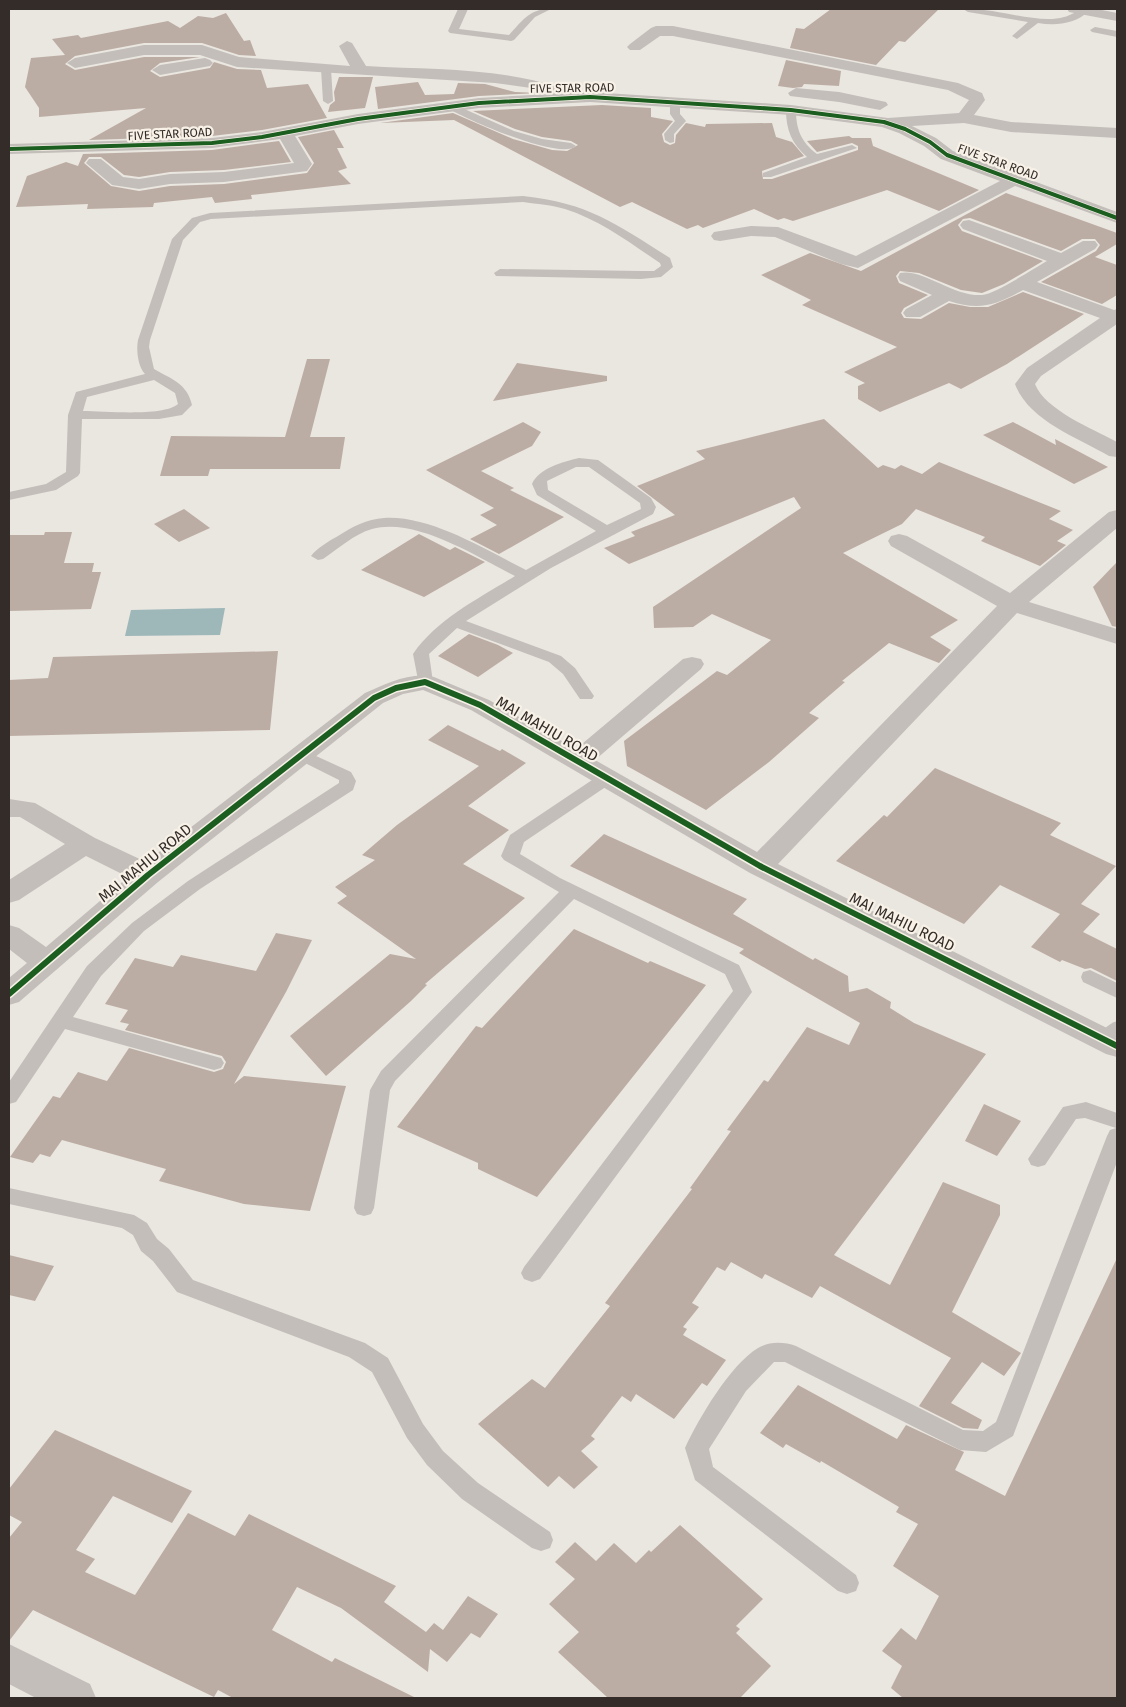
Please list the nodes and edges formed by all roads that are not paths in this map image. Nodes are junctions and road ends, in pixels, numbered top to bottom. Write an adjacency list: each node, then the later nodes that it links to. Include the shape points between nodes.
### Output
1 (464, 9): 2 (lane, via 453,31 511,38 532,15)
2 (546, 9)
3 (968, 9): 6 (lane)
4 (1079, 10): 5 (street); 6 (lane, via 1067,20)
5 (1117, 17)
6 (1036, 20): 9 (lane)
7 (1095, 30): 8 (lane)
8 (1117, 34)
9 (1018, 36)
10 (347, 46): 16 (street)
11 (636, 47): 25 (street, via 656,31 673,31 952,86 976,96 977,100)
12 (229, 60): 13 (street, via 208,51 155,49); 14 (street); 15 (street)
13 (75, 63)
14 (160, 70)
15 (326, 70): 16 (street); 21 (lane)
16 (361, 71): 18 (street, via 495,78)
17 (603, 82): 18 (street)
18 (532, 84): 20 (street)
19 (782, 92): 27 (street, via 882,105)
20 (564, 97): 22 (street, FIVE STAR ROAD); 23 (street, FIVE STAR ROAD)
21 (328, 101)
22 (674, 102): 24 (street, FIVE STAR ROAD); 30 (lane, via 681,122 669,134)
23 (453, 107): 29 (street, FIVE STAR ROAD, via 358,119); 31 (lane, via 523,137)
24 (791, 110): 26 (street, FIVE STAR ROAD); 34 (lane, via 790,128 794,137)
25 (964, 118): 27 (street); 28 (street, via 1011,127)
26 (884, 122): 27 (street); 37 (street, FIVE STAR ROAD, via 930,142 947,155)
27 (906, 122)
28 (1117, 132)
29 (285, 133): 33 (street, FIVE STAR ROAD, via 212,143); 35 (street, via 303,164 301,167 224,177 170,178 139,184 118,182)
30 (670, 140)
31 (571, 146)
32 (852, 148): 34 (lane)
33 (9, 149)
34 (815, 158): 36 (lane)
35 (95, 163)
36 (767, 175)
37 (1014, 180): 38 (street, FIVE STAR ROAD); 40 (street, via 858,262 778,232 751,231)
38 (1117, 218)
39 (969, 225): 42 (street)
40 (720, 236)
41 (1089, 245): 42 (street)
42 (1062, 260): 45 (street)
43 (500, 273): 49 (lane, via 641,275 657,274 667,268 666,261 605,223 575,208 548,202 523,200 210,216 196,220 178,239 144,340 146,367)
44 (908, 277): 46 (street)
45 (1022, 282): 46 (street, via 984,302); 48 (street)
46 (948, 294): 47 (street)
47 (913, 313)
48 (1116, 316): 53 (street, via 1034,372 1025,384 1030,397 1051,414)
49 (154, 376): 50 (lane); 51 (lane, via 178,386 184,395 185,405 177,412)
50 (135, 383): 51 (lane); 52 (lane, via 81,395)
51 (127, 414): 52 (lane)
52 (75, 415): 54 (lane, via 73,473 53,486)
53 (1117, 451)
54 (9, 496)
55 (1117, 517): 60 (street)
56 (605, 530): 56 (lane, via 542,492 541,479 584,461 600,467 648,503 648,511); 59 (lane)
57 (900, 541): 60 (street)
58 (318, 556): 59 (lane, via 365,526 394,520 429,529)
59 (526, 576): 61 (lane)
60 (1012, 604): 62 (street); 71 (street)
61 (454, 622): 64 (lane, via 421,654); 65 (lane, via 555,659 569,671)
62 (1117, 637)
63 (692, 664): 67 (street)
64 (425, 682): 66 (street, MAI MAHIU ROAD, via 396,688 374,698); 67 (street, MAI MAHIU ROAD, via 480,705)
65 (586, 696)
66 (303, 755): 72 (street, MAI MAHIU ROAD); 80 (lane, via 345,776 347,786 194,884 138,927 94,971)
67 (578, 761): 68 (street, MAI MAHIU ROAD)
68 (607, 778): 71 (street, MAI MAHIU ROAD); 73 (lane, via 516,839 511,848 510,856)
69 (9, 808): 70 (street, via 26,809)
70 (85, 844): 72 (street); 74 (street)
71 (760, 866): 81 (street, MAI MAHIU ROAD)
72 (148, 875): 76 (street, MAI MAHIU ROAD)
73 (571, 890): 88 (lane, via 388,1076 380,1090); 89 (lane, via 732,970 744,992)
74 (9, 893)
75 (9, 935): 76 (street)
76 (45, 960): 79 (street, MAI MAHIU ROAD)
77 (1090, 977): 78 (lane)
78 (1117, 992)
79 (9, 994)
80 (60, 1021): 82 (lane); 83 (lane)
81 (1114, 1038)
82 (214, 1063)
83 (9, 1097)
84 (1117, 1121): 86 (lane, via 1086,1110 1070,1112)
85 (1117, 1136): 91 (lane, via 1005,1429 986,1442 960,1440 788,1353 768,1353 755,1363 710,1424 697,1448 703,1473)
86 (1038, 1159)
87 (9, 1196): 90 (lane, via 127,1221 140,1228 149,1246 161,1254 185,1286 357,1350 380,1365 414,1432 435,1458 470,1492)
88 (364, 1208)
89 (532, 1273)
90 (541, 1540)
91 (847, 1583)
92 (9, 1663): 93 (street)
93 (70, 1697)

